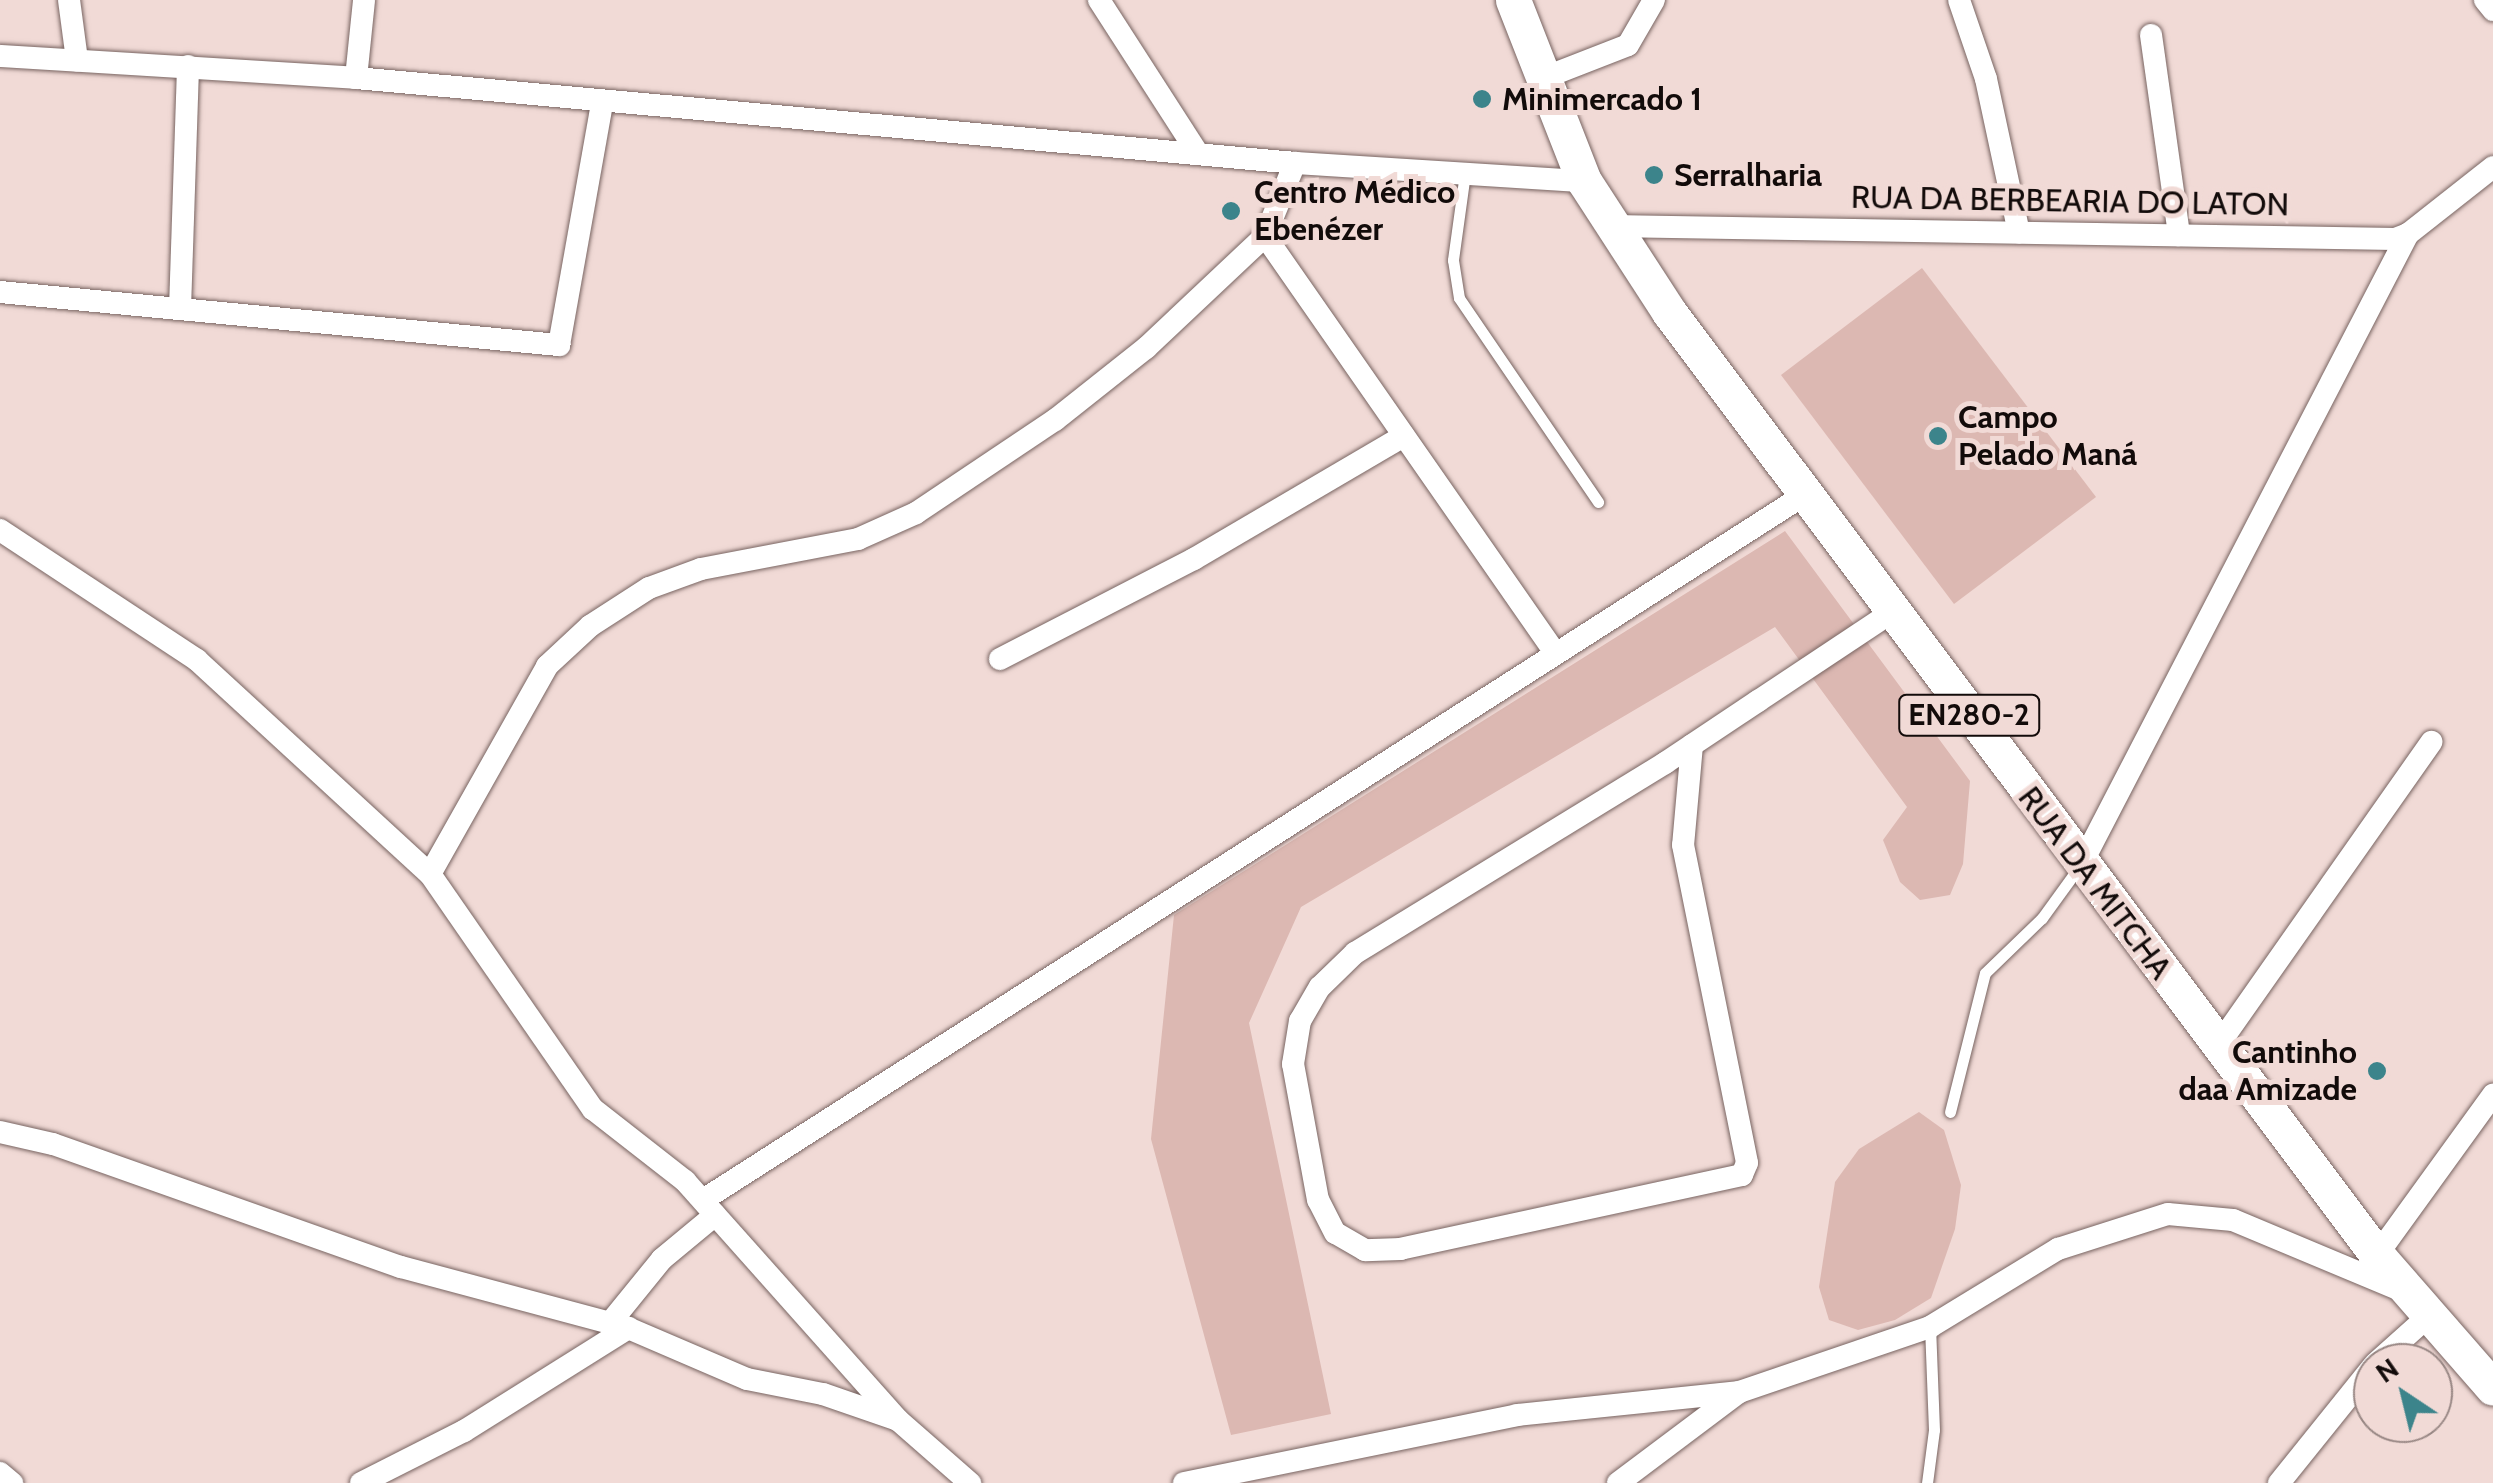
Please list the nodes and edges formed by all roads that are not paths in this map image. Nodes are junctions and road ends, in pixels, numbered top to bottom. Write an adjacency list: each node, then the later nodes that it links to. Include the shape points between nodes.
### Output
1 (69, 0): 11 (street)
2 (364, 0): 13 (street)
3 (1098, 0): 16 (street)
4 (1512, 0): 14 (main road, RUA DA MITCHA / EN280-2)
5 (1654, 0): 14 (street, via 1628,45)
6 (1959, 0): 22 (street, via 1986,80)
7 (2485, 0): 8 (street)
8 (2493, 10)
9 (2151, 35): 24 (street)
10 (0, 56): 11 (street)
11 (77, 60): 12 (street)
12 (188, 66): 13 (street); 27 (street)
13 (356, 78): 15 (street)
14 (1541, 79): 20 (main road, RUA DA MITCHA / EN280-2)
15 (602, 103): 16 (street); 27 (street, via 559,345)
16 (1197, 152): 17 (street)
17 (1294, 163): 19 (street); 25 (street)
18 (2493, 167): 23 (street)
19 (1464, 173): 20 (street); 30 (lane, via 1453,260 1459,298)
20 (1584, 181): 21 (main road, RUA DA MITCHA / EN280-2)
21 (1611, 226): 22 (street, RUA DA BERBEARIA DO LATON); 29 (main road, RUA DA MITCHA / EN280-2)
22 (2019, 233): 24 (street, RUA DA BERBEARIA DO LATON)
23 (2408, 234): 24 (street, RUA DA BERBEARIA DO LATON, via 2395,240); 37 (street)
24 (2179, 235)
25 (1265, 236): 28 (street); 38 (street, via 1100,384 916,513 858,539 649,588 590,626 547,666)
26 (0, 292): 27 (street)
27 (180, 309)
28 (1404, 436): 33 (street); 34 (street, via 1194,560)
29 (1804, 494): 32 (main road, RUA DA MITCHA / EN280-2); 33 (street)
30 (1598, 502)
31 (0, 530): 38 (street, via 197,660)
32 (1892, 612): 36 (street); 37 (main road, RUA DA MITCHA / EN280-2)
33 (1556, 654): 43 (street)
34 (1000, 659)
35 (2430, 742): 39 (street)
36 (1692, 745): 36 (street, via 1683,845 1747,1162 1742,1175 1401,1249 1365,1250 1335,1233 1318,1200 1293,1064 1300,1021 1320,987 1356,953)
37 (2081, 864): 39 (main road, RUA DA MITCHA / EN280-2); 41 (lane, via 2042,918 1985,973)
38 (430, 874): 43 (street, via 593,1109)
39 (2217, 1047): 44 (main road, RUA DA MITCHA / EN280-2)
40 (2493, 1094): 44 (street)
41 (1950, 1112)
42 (0, 1132): 46 (street, via 53,1144 402,1267)
43 (709, 1207): 46 (street, via 662,1260); 52 (street)
44 (2376, 1255): 45 (main road, RUA DA MITCHA / EN280-2)
45 (2424, 1304): 47 (street, via 2233,1220 2168,1214 2058,1249); 48 (street); 49 (main road, RUA DA MITCHA / EN280-2)
46 (619, 1326): 52 (street, via 693,1362); 55 (street, via 464,1431)
47 (1930, 1327): 51 (street); 59 (lane, via 1934,1430)
48 (2392, 1343)
49 (2493, 1388)
50 (2353, 1391): 60 (street)
51 (1738, 1392): 57 (street, via 1517,1415); 58 (street)
52 (898, 1420): 56 (street)
53 (0, 1473): 54 (street)
54 (12, 1483)
55 (361, 1483)
56 (970, 1483)
57 (1184, 1483)
58 (1618, 1483)
59 (1927, 1483)
60 (2279, 1483)

